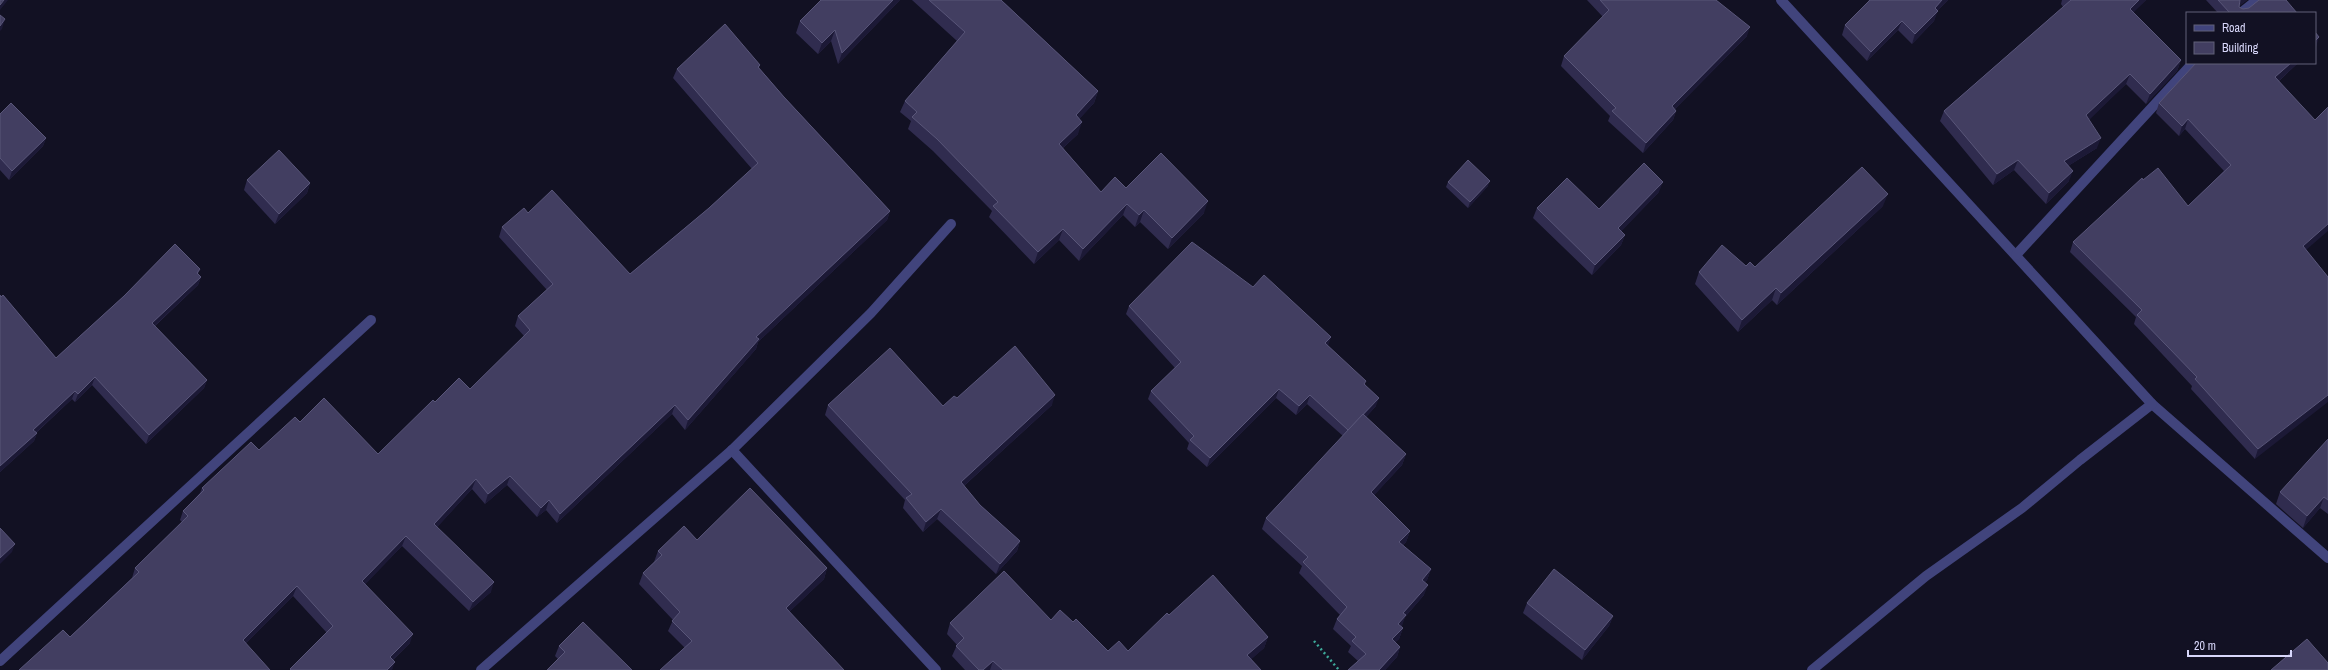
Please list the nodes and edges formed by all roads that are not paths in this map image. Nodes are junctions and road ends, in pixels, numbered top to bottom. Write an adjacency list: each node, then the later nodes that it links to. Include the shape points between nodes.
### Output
1 (1781, 0): 6 (street)
2 (2258, 0): 3 (street)
3 (2242, 12)
4 (2192, 64): 6 (street)
5 (952, 224): 9 (street, via 871,313)
6 (2016, 255): 8 (street)
7 (371, 320): 11 (street)
8 (2152, 404): 10 (street); 14 (street, via 2022,508 1926,576)
9 (732, 450): 12 (street); 13 (street)
10 (2325, 555)
11 (0, 660)
12 (481, 670)
13 (936, 670)
14 (1812, 670)

